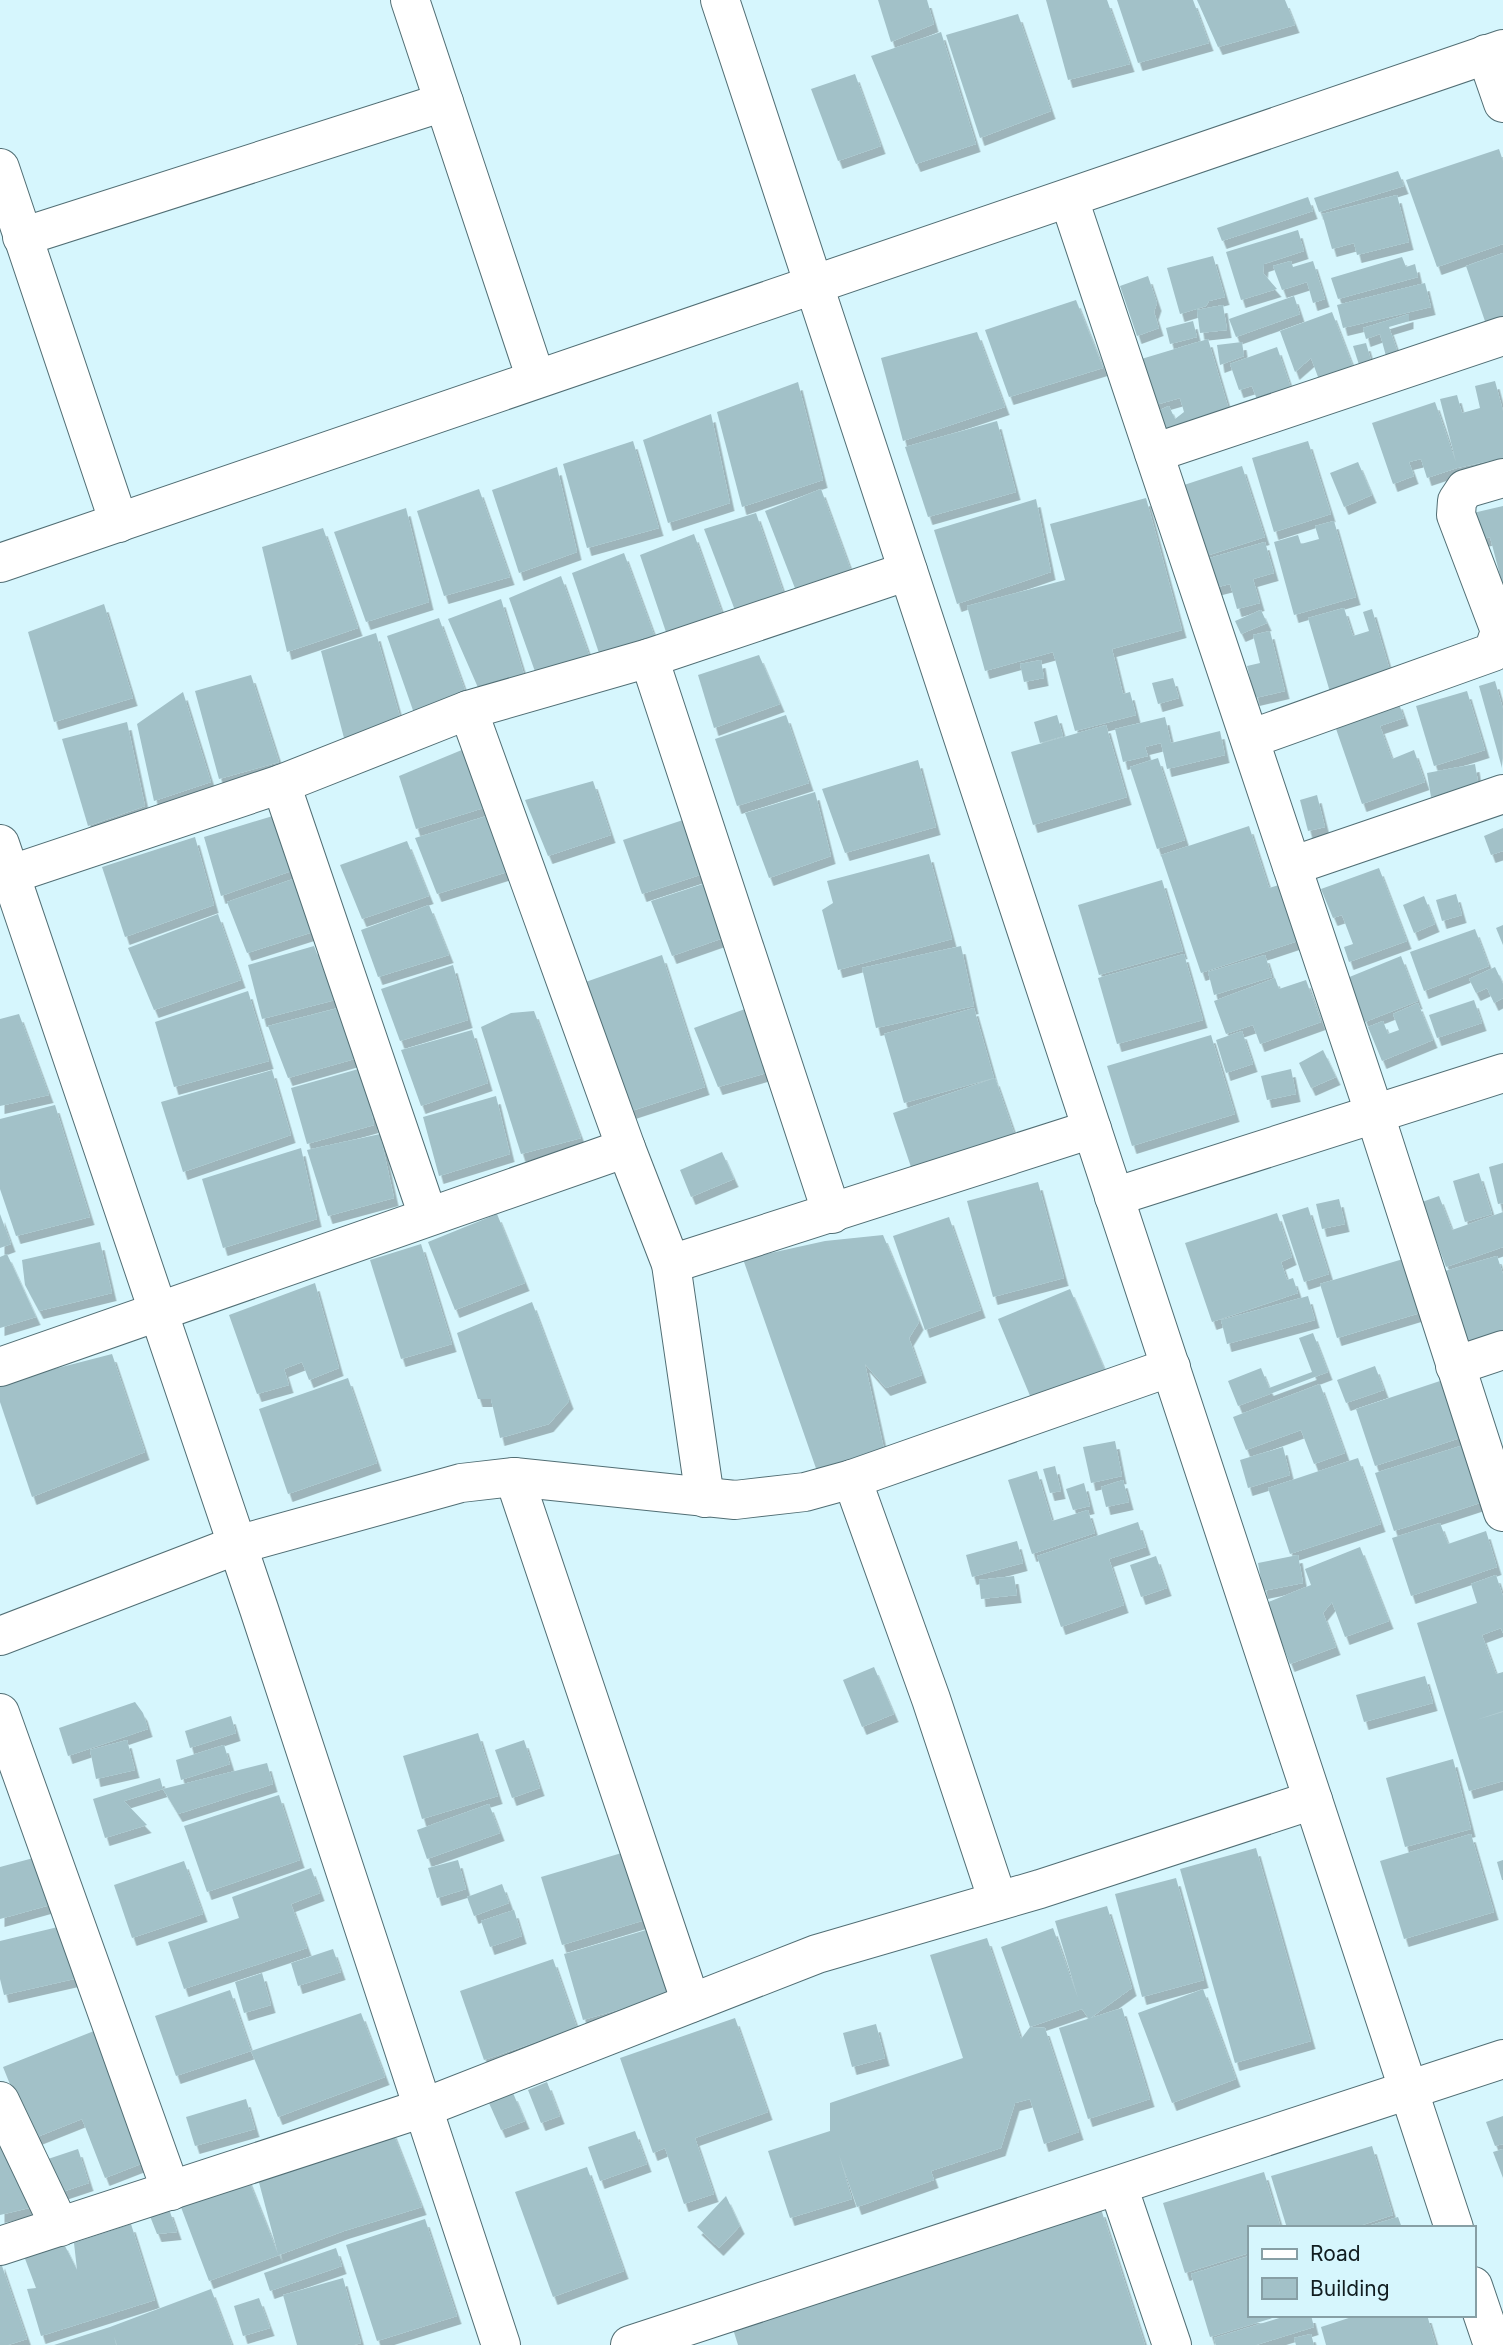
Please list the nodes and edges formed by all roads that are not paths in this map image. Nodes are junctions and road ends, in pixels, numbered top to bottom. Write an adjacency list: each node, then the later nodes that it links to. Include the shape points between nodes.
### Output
1 (410, 0): 4 (street)
2 (720, 0): 9 (street)
3 (1495, 52): 5 (street); 7 (street)
4 (444, 102): 8 (street); 11 (street)
5 (1503, 103)
6 (0, 168): 8 (street)
7 (1069, 199): 9 (street); 12 (street)
8 (22, 237): 14 (street)
9 (814, 285): 11 (street); 16 (street)
10 (1503, 336): 12 (street)
11 (536, 379): 14 (street)
12 (1154, 453): 19 (street)
13 (1503, 478): 19 (street, via 1465,489 1457,501 1456,515 1500,631 1493,652)
14 (119, 523): 15 (street)
15 (0, 563)
16 (908, 571): 17 (street); 26 (street)
17 (649, 658): 18 (street); 29 (street)
18 (468, 710): 20 (street); 27 (street)
19 (1250, 738): 23 (street)
20 (281, 784): 22 (street); 30 (street)
21 (1503, 794): 23 (street)
22 (4, 865): 32 (street)
23 (1292, 866): 25 (street)
24 (1503, 1073): 25 (street)
25 (1375, 1115): 28 (street); 34 (street)
26 (1092, 1129): 28 (street); 29 (street)
27 (626, 1148): 30 (street); 31 (street)
28 (1114, 1197): 36 (street)
29 (832, 1214): 31 (street)
30 (428, 1216): 32 (street)
31 (671, 1264): 39 (street)
32 (158, 1310): 35 (street); 41 (street)
33 (1503, 1350): 34 (street)
34 (1455, 1366): 40 (street)
35 (0, 1367)
36 (1171, 1367): 38 (street); 44 (street)
37 (514, 1477): 39 (street); 41 (street, via 461,1483); 46 (street)
38 (852, 1479): 39 (street, via 805,1492 735,1500); 45 (street)
39 (705, 1498)
40 (1503, 1512)
41 (237, 1545): 42 (street); 50 (street)
42 (0, 1636)
43 (0, 1713): 52 (street)
44 (1313, 1800): 45 (street); 48 (street)
45 (998, 1900): 46 (street, via 817,1954)
46 (691, 2003): 50 (street)
47 (1503, 2059): 48 (street)
48 (1409, 2090): 51 (street); 53 (street)
49 (0, 2101): 54 (street)
50 (423, 2108): 52 (street); 58 (street)
51 (1118, 2186): 57 (street); 60 (street)
52 (171, 2191): 54 (street)
53 (1453, 2226)
54 (61, 2227): 55 (street)
55 (0, 2246)
56 (1475, 2292): 61 (street)
57 (706, 2333): 59 (street)
58 (501, 2345)
59 (630, 2345)
60 (1172, 2345)
61 (1493, 2345)

